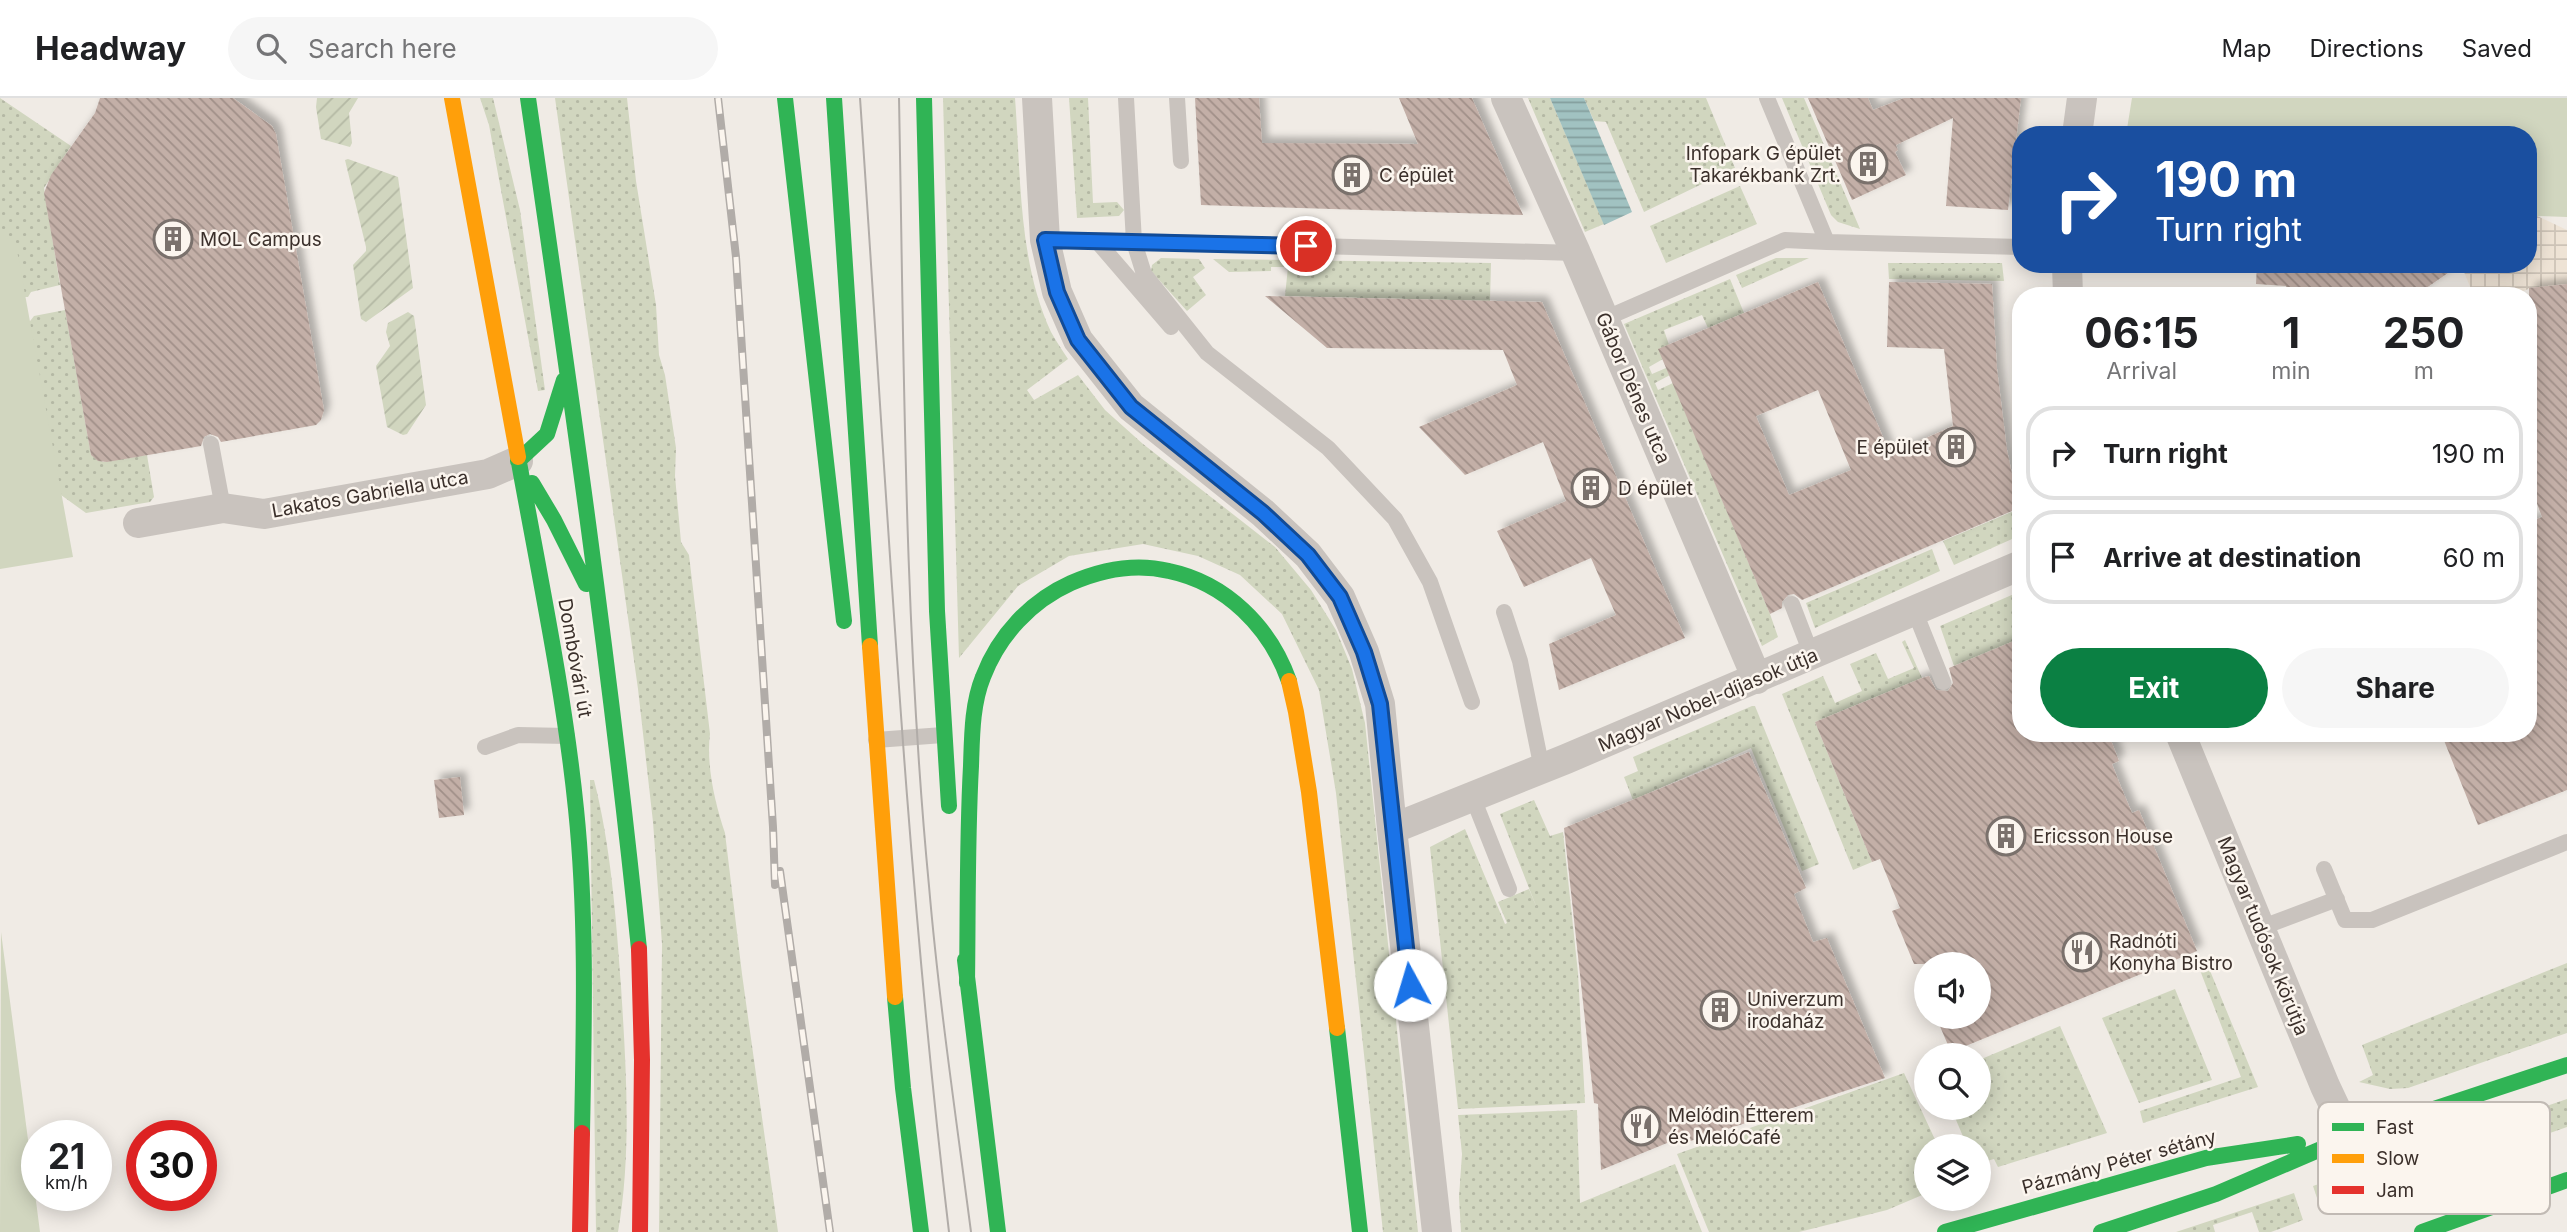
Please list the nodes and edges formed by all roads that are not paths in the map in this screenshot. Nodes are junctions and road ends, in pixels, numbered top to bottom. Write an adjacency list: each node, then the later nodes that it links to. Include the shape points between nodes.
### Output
1 (452, 98): 24 (main road, Dombóvári út)
2 (528, 98): 22 (main road, Dombóvári út)
3 (785, 98): 32 (main road)
4 (834, 98): 40 (main road)
5 (924, 98): 38 (main road)
6 (1037, 98): 14 (street)
7 (1126, 98): 16 (lane)
8 (1177, 98): 13 (lane)
9 (1506, 98): 19 (street, Gábor Dénes utca)
10 (1767, 98): 17 (lane)
11 (2082, 98): 12 (street)
12 (2078, 126)
13 (1181, 161)
14 (1045, 240): 15 (lane); 46 (street, via 1057,292 1078,340 1131,407 1263,513 1308,555 1340,597 1380,704)
15 (1096, 240): 16 (lane); 21 (lane)
16 (1134, 242): 19 (lane); 36 (lane, via 1144,274 1208,353 1328,448 1395,519 1430,582)
17 (1827, 242): 18 (lane); 20 (lane, via 1785,240)
18 (2012, 247)
19 (1576, 253): 20 (street, Gábor Dénes utca)
20 (1604, 319): 34 (street, Gábor Dénes utca)
21 (1171, 327)
22 (567, 370): 24 (main road, via 547,434); 31 (main road, Dombóvári út)
23 (211, 444): 25 (lane)
24 (518, 460): 25 (street, Lakatos Gabriella utca, via 488,474 264,514); 31 (main road); 39 (main road, Dombóvári út)
25 (223, 508): 26 (street, Lakatos Gabriella utca)
26 (138, 523)
27 (2012, 569): 30 (street, Magyar Nobel-díjasok útja)
28 (1792, 604): 33 (lane)
29 (1504, 612): 43 (lane, via 1520,661)
30 (1914, 612): 33 (street, Magyar Nobel-díjasok útja); 35 (lane)
31 (600, 613): 64 (main road, Dombóvári út, via 640,959)
32 (846, 636)
33 (1812, 656): 34 (street, Magyar Nobel-díjasok útja)
34 (1757, 679): 43 (street, Magyar Nobel-díjasok útja)
35 (1943, 682)
36 (1472, 702)
37 (859, 730): 51 (main road)
38 (943, 735): 40 (lane); 45 (main road)
39 (568, 736): 42 (lane, via 518,735); 63 (main road, Dombóvári út, via 579,840 583,967)
40 (876, 740): 51 (main road)
41 (2184, 742): 53 (street, Magyar tudósok körútja)
42 (485, 747)
43 (1542, 769): 44 (street, Magyar Nobel-díjasok útja)
44 (1473, 798): 46 (street, Magyar Nobel-díjasok útja); 50 (lane)
45 (950, 825)
46 (1392, 829): 68 (street)
47 (2567, 842): 52 (lane, via 2372,920 2345,920)
48 (953, 851): 54 (main road)
49 (2324, 869): 52 (lane)
50 (1509, 889)
51 (886, 894): 65 (main road, via 903,1088)
52 (2337, 899): 53 (lane)
53 (2259, 928): 56 (street, Magyar tudósok körútja)
54 (967, 983): 66 (main road); 67 (main road, via 973,724 981,681 994,652 1010,629 1051,592 1098,573 1148,566 1202,581 1225,595 1247,612 1281,660 1298,725 1311,802)
55 (2567, 1065): 57 (main road, Pázmány Péter sétány)
56 (2333, 1102)
57 (2454, 1102)
58 (2318, 1141): 69 (main road, Pázmány Péter sétány, via 2206,1158)
59 (2318, 1150): 70 (main road, Pázmány Péter sétány, via 2216,1194)
60 (2567, 1180): 61 (main road)
61 (2550, 1186)
62 (2472, 1214): 71 (main road)
63 (580, 1232)
64 (640, 1232)
65 (922, 1232)
66 (998, 1232)
67 (1360, 1232)
68 (1437, 1232)
69 (1945, 1232)
70 (2101, 1232)
71 (2422, 1232)

